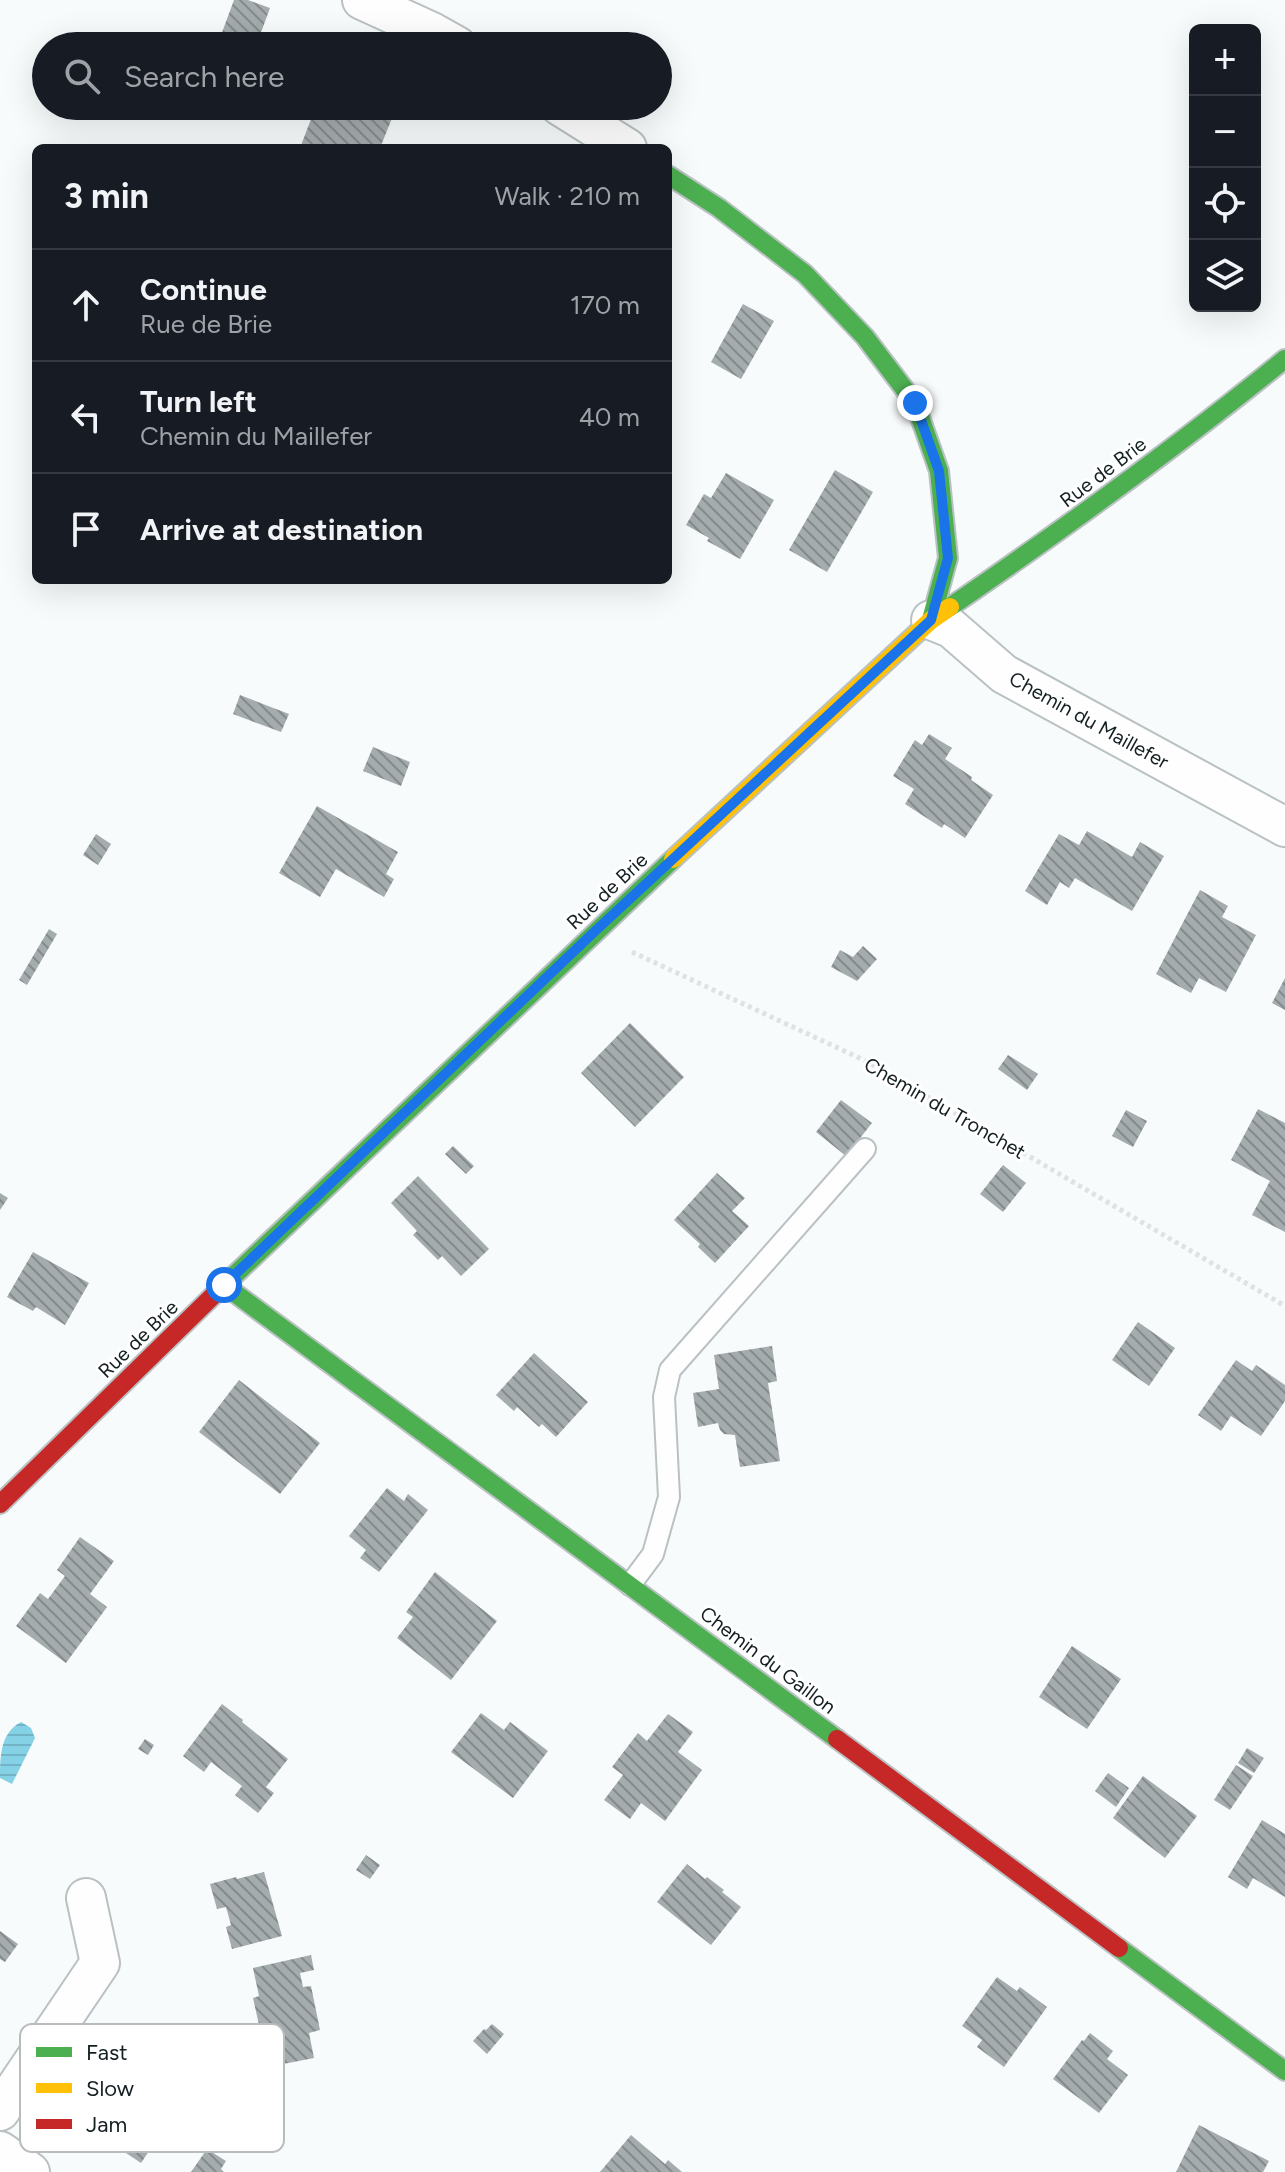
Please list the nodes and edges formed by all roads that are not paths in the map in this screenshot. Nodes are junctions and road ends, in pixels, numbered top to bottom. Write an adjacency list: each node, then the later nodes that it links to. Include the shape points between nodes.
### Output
1 (362, 0): 2 (street)
2 (432, 32)
3 (582, 120): 4 (street)
4 (621, 144)
5 (672, 178): 7 (street, via 805,274 865,337 915,403 939,471 948,558)
6 (1285, 359): 7 (street, Rue de Brie, via 1070,524)
7 (931, 620): 8 (street, Chemin du Maillefer, via 951,628 1004,674); 10 (street, Rue de Brie)
8 (1285, 827)
9 (865, 1149): 12 (lane, via 670,1370 664,1397 669,1497 653,1554)
10 (224, 1285): 11 (street, Rue de Brie); 12 (street, Chemin du Gaillon)
11 (0, 1504)
12 (630, 1585): 15 (street, Chemin du Gaillon)
13 (86, 1898): 14 (street, via 100,1963)
14 (59, 2024)
15 (1285, 2071)
16 (20, 2081): 17 (street)
17 (0, 2111)
18 (0, 2151): 19 (street)
19 (30, 2172)

